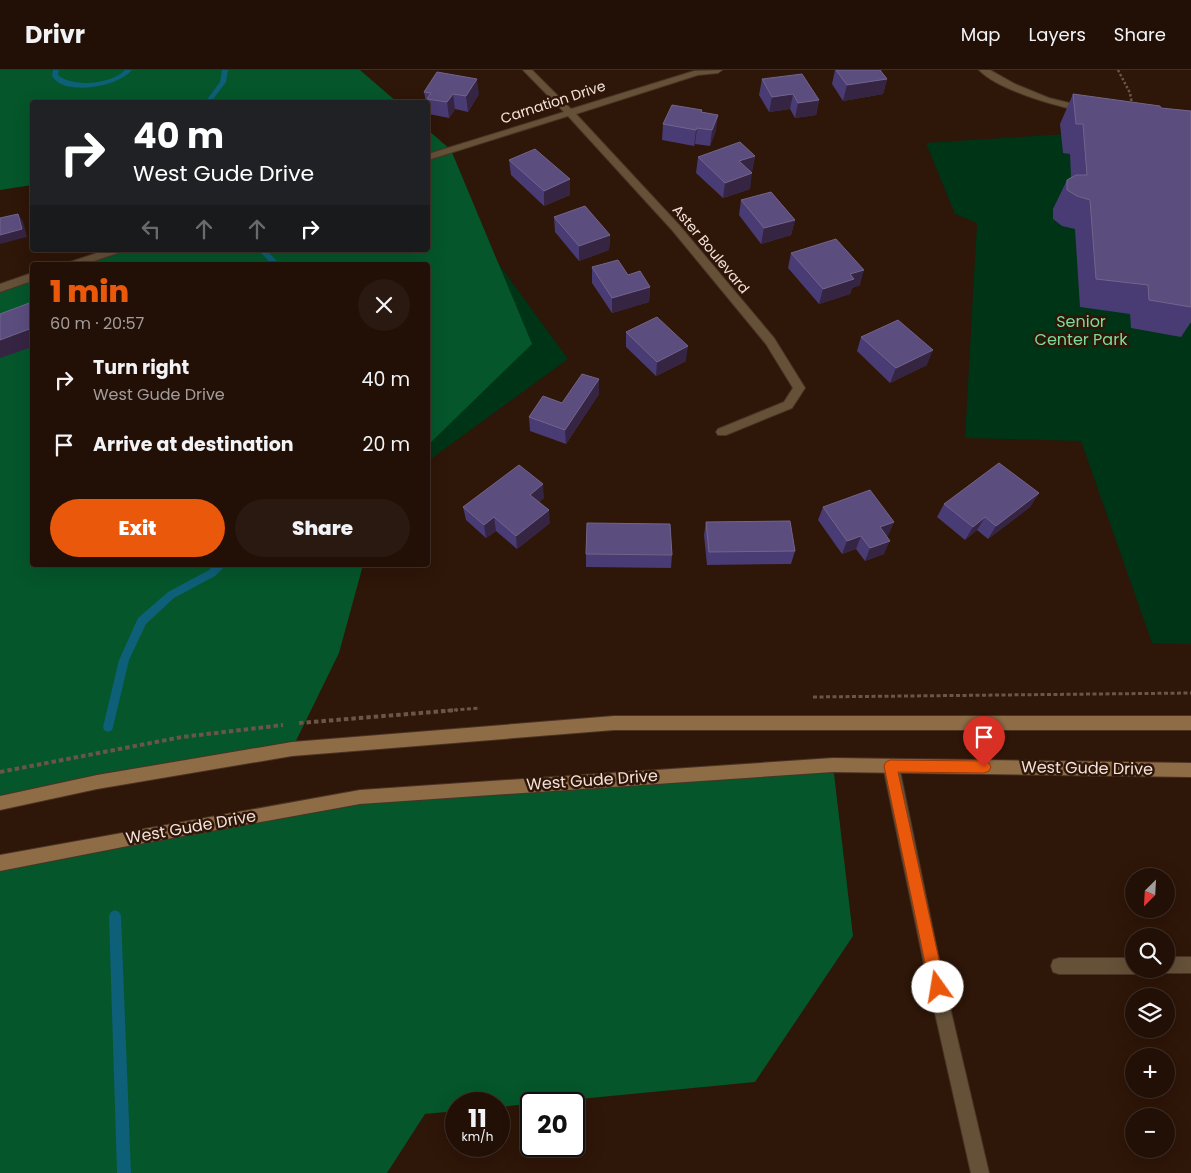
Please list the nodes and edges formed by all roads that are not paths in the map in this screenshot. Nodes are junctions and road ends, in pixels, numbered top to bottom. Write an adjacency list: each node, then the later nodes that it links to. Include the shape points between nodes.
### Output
1 (527, 70): 4 (street, Aster Boulevard)
2 (718, 70): 4 (street, Carnation Drive, via 697,73)
3 (983, 70): 5 (street, via 1046,100)
4 (569, 112): 6 (street, Carnation Drive); 11 (street, Aster Boulevard, via 676,228 770,341 799,388 788,406)
5 (1095, 112)
6 (430, 156)
7 (111, 252): 8 (street)
8 (80, 262)
9 (30, 278): 10 (street)
10 (0, 288)
11 (722, 432)
12 (1191, 723): 15 (main road, via 614,723 292,749 97,782)
13 (890, 766): 14 (main road, West Gude Drive); 16 (main road, West Gude Drive, via 833,764 360,797); 21 (street)
14 (1191, 770)
15 (0, 803)
16 (0, 864)
17 (1175, 965): 18 (street)
18 (1191, 965)
19 (1058, 966): 20 (street)
20 (1125, 966)
21 (980, 1173)

